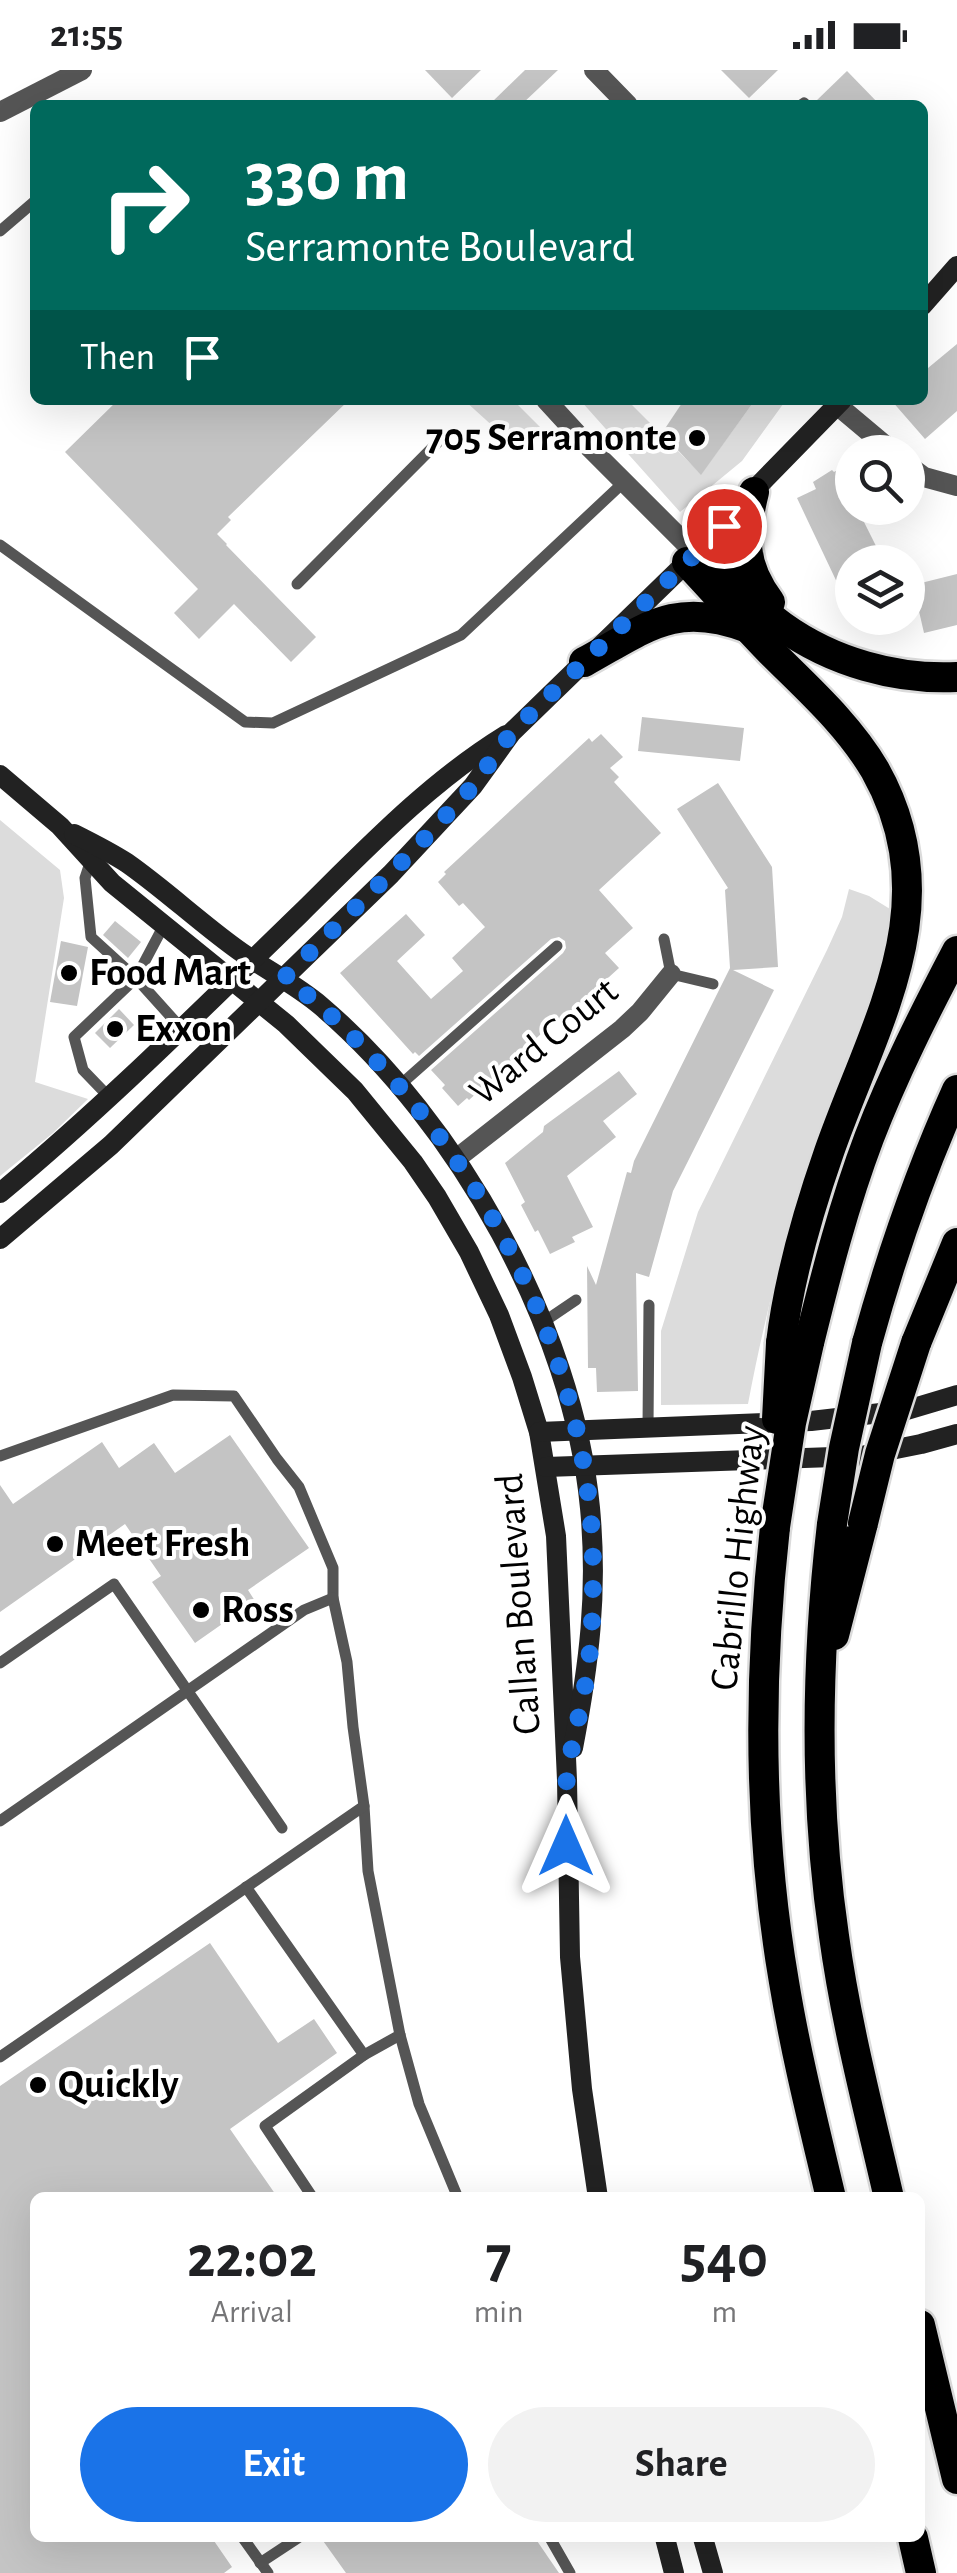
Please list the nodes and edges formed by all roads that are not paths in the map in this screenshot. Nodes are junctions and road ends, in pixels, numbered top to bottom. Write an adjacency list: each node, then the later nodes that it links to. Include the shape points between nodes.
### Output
1 (82, 70): 4 (street)
2 (594, 70): 3 (street)
3 (623, 100)
4 (0, 109)
5 (30, 204): 6 (lane)
6 (0, 230)
7 (957, 266): 8 (main road)
8 (928, 299)
9 (551, 405): 15 (street)
10 (837, 405): 17 (main road)
11 (843, 405): 12 (street)
12 (874, 435)
13 (442, 438): 20 (lane)
14 (925, 477): 16 (street)
15 (624, 482): 18 (lane, via 461,636 273,723 246,722); 19 (street)
16 (957, 486)
17 (754, 492): 19 (main road); 22 (highway, via 746,543 752,575 778,612)
18 (0, 545)
19 (695, 555): 21 (highway); 22 (highway, via 780,625); 23 (main road)
20 (297, 584)
21 (748, 628): 23 (highway, via 685,616); 51 (highway, via 842,724 874,770 900,831 908,891 897,968 790,1280)
22 (839, 656): 24 (highway, via 900,674)
23 (584, 662): 25 (main road)
24 (957, 677)
25 (512, 732): 33 (main road, via 456,768); 36 (main road, via 427,836)
26 (0, 775): 27 (main road, Callan Boulevard)
27 (60, 826): 28 (main road, Callan Boulevard); 33 (main road, Callan Boulevard, via 126,863)
28 (92, 860): 29 (main road, Callan Boulevard); 35 (lane, via 85,878 91,937)
29 (164, 925): 35 (lane); 37 (main road, Callan Boulevard)
30 (664, 938): 34 (lane)
31 (557, 946): 41 (lane)
32 (957, 951): 51 (highway, Cabrillo Highway, via 869,1139)
33 (252, 960): 36 (main road, Callan Boulevard); 37 (main road)
34 (671, 974): 38 (lane); 44 (street, Ward Court, via 622,1028)
35 (136, 978): 40 (lane); 43 (lane, via 74,1037 83,1070)
36 (284, 978): 39 (main road); 41 (main road, Callan Boulevard)
37 (232, 979): 39 (main road, Callan Boulevard); 40 (main road)
38 (713, 984)
39 (260, 1002): 46 (main road); 55 (main road, Callan Boulevard, via 363,1099 437,1197 499,1314)
40 (180, 1028): 43 (main road)
41 (399, 1086): 44 (main road, Callan Boulevard)
42 (957, 1090): 62 (highway, bridge, via 912,1198 868,1343 832,1524)
43 (109, 1097): 45 (main road)
44 (456, 1158): 50 (main road, Callan Boulevard, via 506,1243)
45 (0, 1192)
46 (0, 1239)
47 (957, 1243): 62 (highway, bridge, via 885,1436)
48 (576, 1300): 50 (lane)
49 (649, 1304): 53 (lane)
50 (542, 1323): 54 (main road, Callan Boulevard)
51 (795, 1343): 75 (highway, Cabrillo Highway, bridge, via 763,1684 763,1768 777,1938)
52 (957, 1395): 53 (main road, via 844,1418)
53 (648, 1428): 54 (main road)
54 (577, 1430): 55 (main road); 58 (main road, Callan Boulevard)
55 (538, 1432): 59 (main road, Callan Boulevard)
56 (957, 1434): 58 (main road, via 861,1456)
57 (0, 1456): 60 (lane, via 173,1395 234,1396 299,1487 334,1568)
58 (584, 1466): 59 (main road); 64 (main road, Callan Boulevard, via 593,1553 591,1640)
59 (546, 1467): 64 (main road, Callan Boulevard, via 558,1558)
60 (333, 1598): 63 (lane, via 304,1610); 65 (lane)
61 (0, 1663): 63 (lane, via 114,1584)
62 (820, 1686): 76 (highway, via 822,1824 834,1934)
63 (188, 1691): 66 (lane); 67 (lane)
64 (567, 1780): 74 (main road, Callan Boulevard, via 573,2001)
65 (364, 1806): 68 (lane); 69 (lane, via 368,1871)
66 (0, 1820)
67 (282, 1828)
68 (246, 1887): 70 (lane); 71 (lane)
69 (400, 2035): 70 (lane); 73 (lane, via 419,2104)
70 (364, 2055): 72 (lane, via 265,2126)
71 (0, 2057)
72 (309, 2192)
73 (456, 2192)
74 (597, 2192)
75 (830, 2192)
76 (889, 2192)
77 (925, 2347): 78 (highway)
78 (936, 2394): 79 (highway); 80 (highway)
79 (957, 2448)
80 (957, 2479)
81 (246, 2542): 88 (lane)
82 (293, 2542): 88 (lane)
83 (547, 2542): 89 (lane)
84 (666, 2542): 90 (main road)
85 (705, 2542): 91 (main road)
86 (898, 2542): 92 (highway)
87 (914, 2542): 93 (highway)
88 (264, 2568)
89 (570, 2573)
90 (674, 2573)
91 (713, 2573)
92 (900, 2573)
93 (921, 2573)

